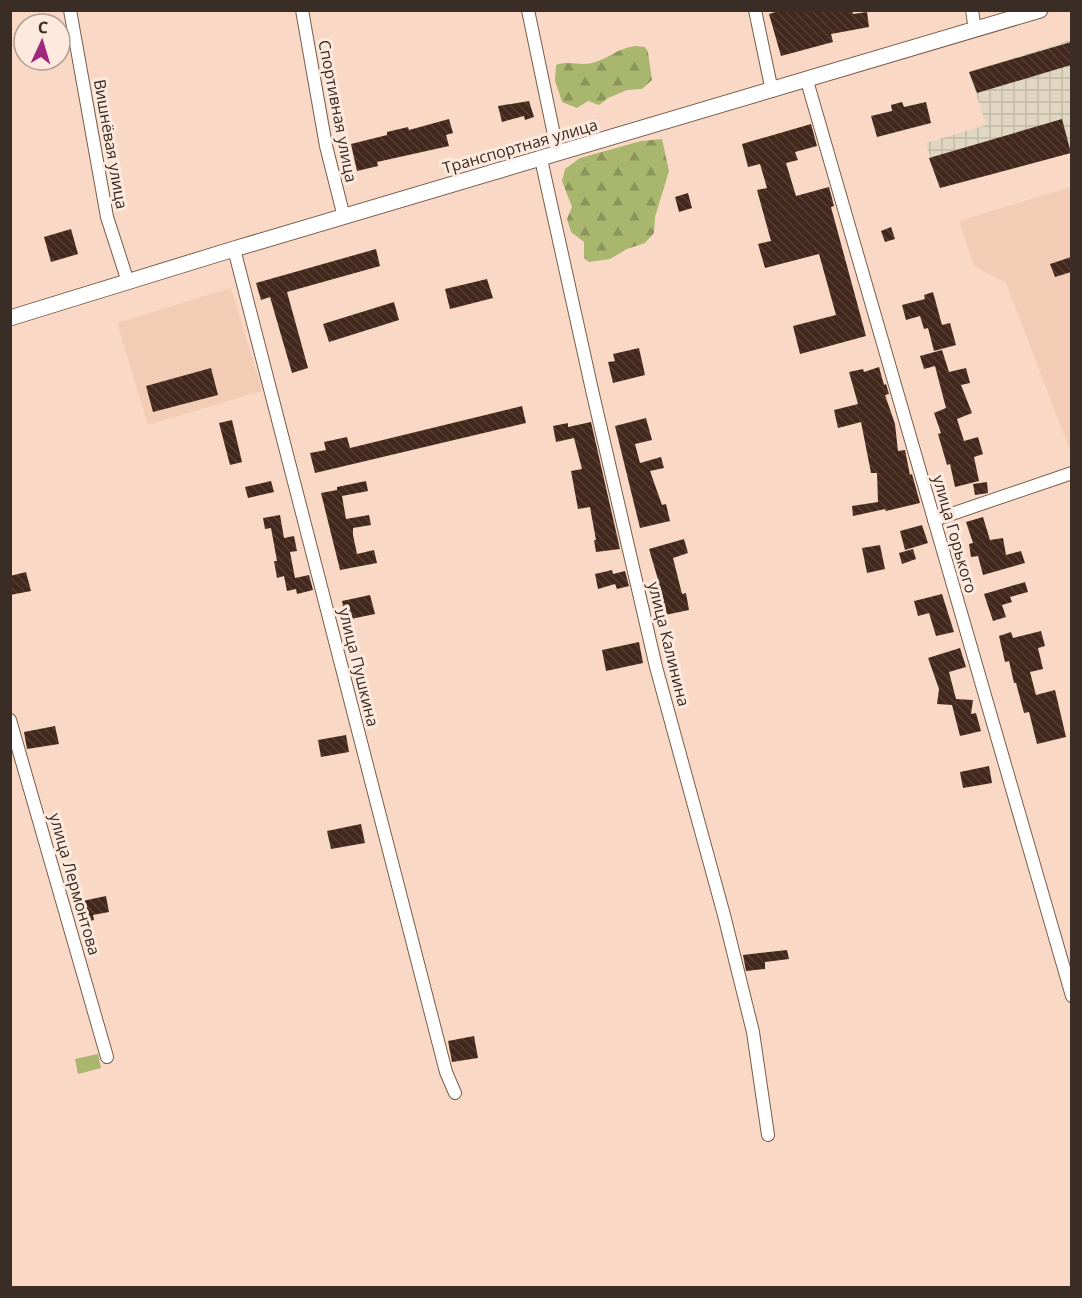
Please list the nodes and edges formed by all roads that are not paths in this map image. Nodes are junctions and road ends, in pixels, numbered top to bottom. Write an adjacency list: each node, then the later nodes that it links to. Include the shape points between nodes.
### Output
1 (70, 10): 14 (street, Вишнёвая улица, via 107,217)
2 (302, 10): 12 (street, Спортивная улица, via 326,146)
3 (528, 10): 10 (street)
4 (755, 10): 9 (street)
5 (972, 10): 7 (street)
6 (1040, 10): 7 (street, Транспортная улица)
7 (975, 30): 8 (street, Транспортная улица)
8 (807, 81): 9 (street, Транспортная улица); 17 (street, улица Горького)
9 (772, 91): 10 (street, Транспортная улица)
10 (558, 154): 11 (street, Транспортная улица)
11 (541, 159): 12 (street, Транспортная улица); 22 (street, улица Калинина, via 656,667 753,1032)
12 (344, 217): 13 (street, Транспортная улица)
13 (234, 249): 14 (street, Транспортная улица); 21 (street, улица Пушкина, via 446,1071)
14 (128, 282): 15 (street, Транспортная улица)
15 (10, 318)
16 (1071, 473): 17 (street)
17 (934, 520): 19 (street, улица Горького)
18 (10, 720): 20 (street, улица Лермонтова)
19 (1071, 996)
20 (107, 1057)
21 (455, 1093)
22 (768, 1135)

